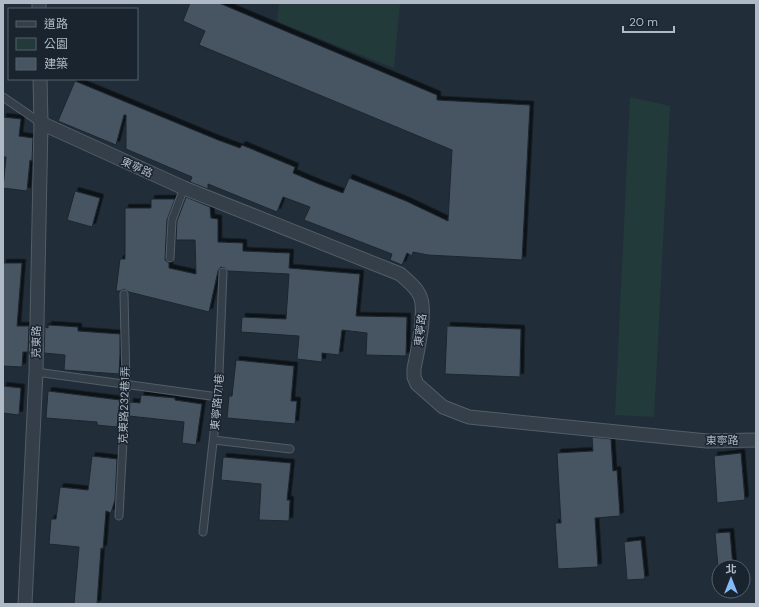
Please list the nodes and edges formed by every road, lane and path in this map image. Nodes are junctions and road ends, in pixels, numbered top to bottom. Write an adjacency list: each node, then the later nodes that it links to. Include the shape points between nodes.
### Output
1 (40, 80): 3 (street, 克東路)
2 (3, 98): 3 (lane)
3 (41, 123): 4 (street, 東寧路); 8 (street, 克東路)
4 (184, 188): 5 (lane, via 172,220); 12 (street, 東寧路, via 400,274 411,283 420,295 423,311 414,377 417,384 443,407 469,417 707,441)
5 (170, 258)
6 (223, 272): 10 (lane, 東寧路171巷)
7 (124, 294): 9 (lane, 克東路232巷1弄)
8 (36, 372): 9 (lane); 16 (street, 克東路)
9 (126, 384): 10 (lane); 14 (lane, 克東路232巷1弄)
10 (218, 396): 11 (lane, 東寧路171巷)
11 (214, 440): 13 (lane); 15 (lane, 東寧路171巷)
12 (756, 440)
13 (290, 449)
14 (119, 516)
15 (203, 532)
16 (25, 604)

